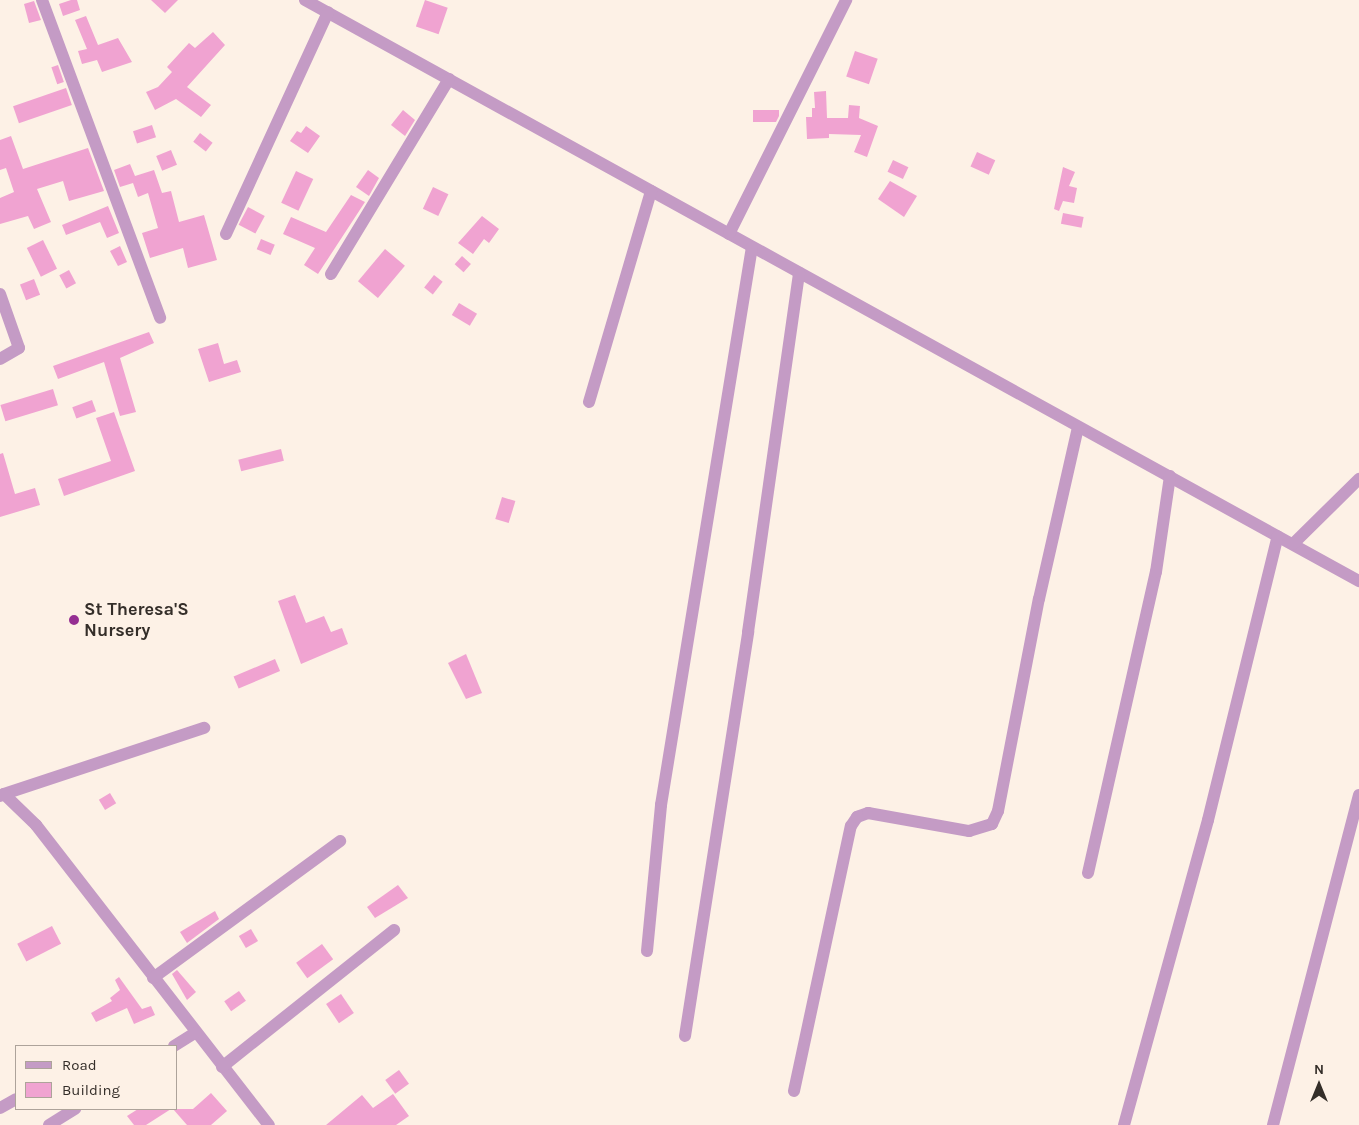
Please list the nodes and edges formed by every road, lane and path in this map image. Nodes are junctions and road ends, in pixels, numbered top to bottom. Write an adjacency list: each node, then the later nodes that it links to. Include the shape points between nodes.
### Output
1 (42, 0): 13 (street)
2 (305, 0): 4 (street)
3 (846, 0): 8 (street)
4 (328, 12): 5 (street); 7 (street)
5 (449, 79): 6 (street); 11 (street)
6 (651, 191): 8 (street); 15 (street)
7 (226, 234)
8 (729, 234): 9 (street)
9 (752, 247): 10 (street); 28 (street, via 660,805)
10 (799, 273): 16 (street); 31 (street, via 748,632)
11 (331, 274)
12 (0, 294): 14 (street, via 19,348)
13 (160, 318)
14 (0, 359)
15 (589, 402)
16 (1078, 427): 17 (street); 34 (street, via 1039,599 998,811 992,824 969,831 868,813 857,818 851,826)
17 (1170, 476): 19 (street); 26 (street, via 1156,572)
18 (1359, 478): 20 (street)
19 (1278, 536): 20 (street); 40 (street, via 1208,820)
20 (1293, 544): 21 (street)
21 (1359, 581)
22 (204, 728): 23 (street)
23 (2, 795): 29 (street, via 36,825)
24 (1359, 795): 41 (street)
25 (340, 840): 29 (street)
26 (1088, 873)
27 (394, 930): 33 (street)
28 (647, 951)
29 (153, 978): 30 (street)
30 (195, 1033): 32 (street); 33 (street)
31 (685, 1036)
32 (176, 1045)
33 (222, 1067): 39 (street)
34 (794, 1091)
35 (15, 1100): 36 (street)
36 (0, 1108)
37 (73, 1110): 38 (street)
38 (49, 1125)
39 (269, 1125)
40 (1124, 1125)
41 (1272, 1125)

